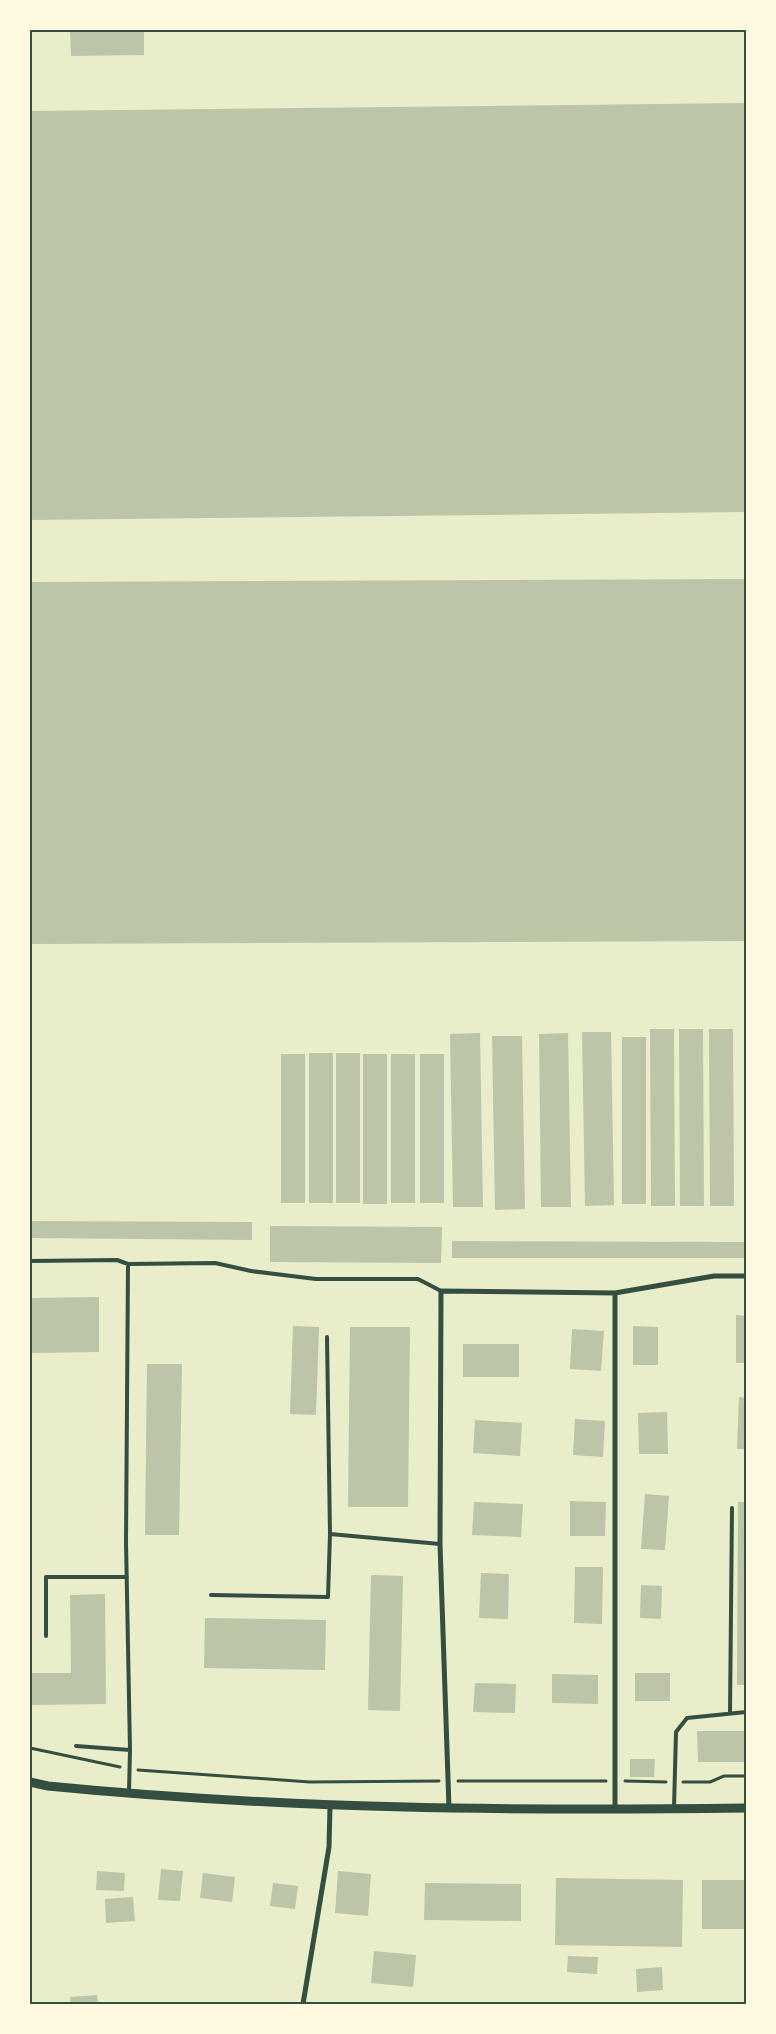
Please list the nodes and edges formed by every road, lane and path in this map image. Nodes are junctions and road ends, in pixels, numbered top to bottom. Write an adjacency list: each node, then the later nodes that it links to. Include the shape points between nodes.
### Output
1 (30, 1261): 2 (lane, via 117,1260)
2 (128, 1264): 4 (lane, via 215,1263 316,1279 418,1279); 10 (lane)
3 (746, 1276): 5 (street, via 714,1276)
4 (441, 1291): 5 (street); 9 (street)
5 (615, 1293): 21 (street)
6 (327, 1337): 8 (lane)
7 (732, 1508): 13 (lane)
8 (330, 1534): 9 (lane); 11 (lane, via 328,1596)
9 (440, 1544): 20 (street)
10 (127, 1577): 12 (lane, via 46,1577); 17 (lane)
11 (211, 1595)
12 (46, 1636)
13 (730, 1712): 14 (lane); 23 (lane, via 687,1718 676,1732)
14 (746, 1712)
15 (76, 1746): 17 (lane)
16 (30, 1748): 18 (path)
17 (130, 1750): 18 (lane)
18 (130, 1769): 20 (path, via 310,1782); 24 (lane)
19 (746, 1776): 23 (path, via 724,1776 710,1782)
20 (448, 1781): 21 (path); 26 (street)
21 (615, 1781): 23 (path); 27 (street)
22 (30, 1782): 24 (street)
23 (675, 1782): 29 (lane)
24 (129, 1794): 25 (street)
25 (330, 1806): 26 (street); 30 (street, via 329,1847)
26 (449, 1808): 27 (street)
27 (615, 1808): 29 (street)
28 (746, 1808): 29 (street)
29 (674, 1809)
30 (303, 2004)

